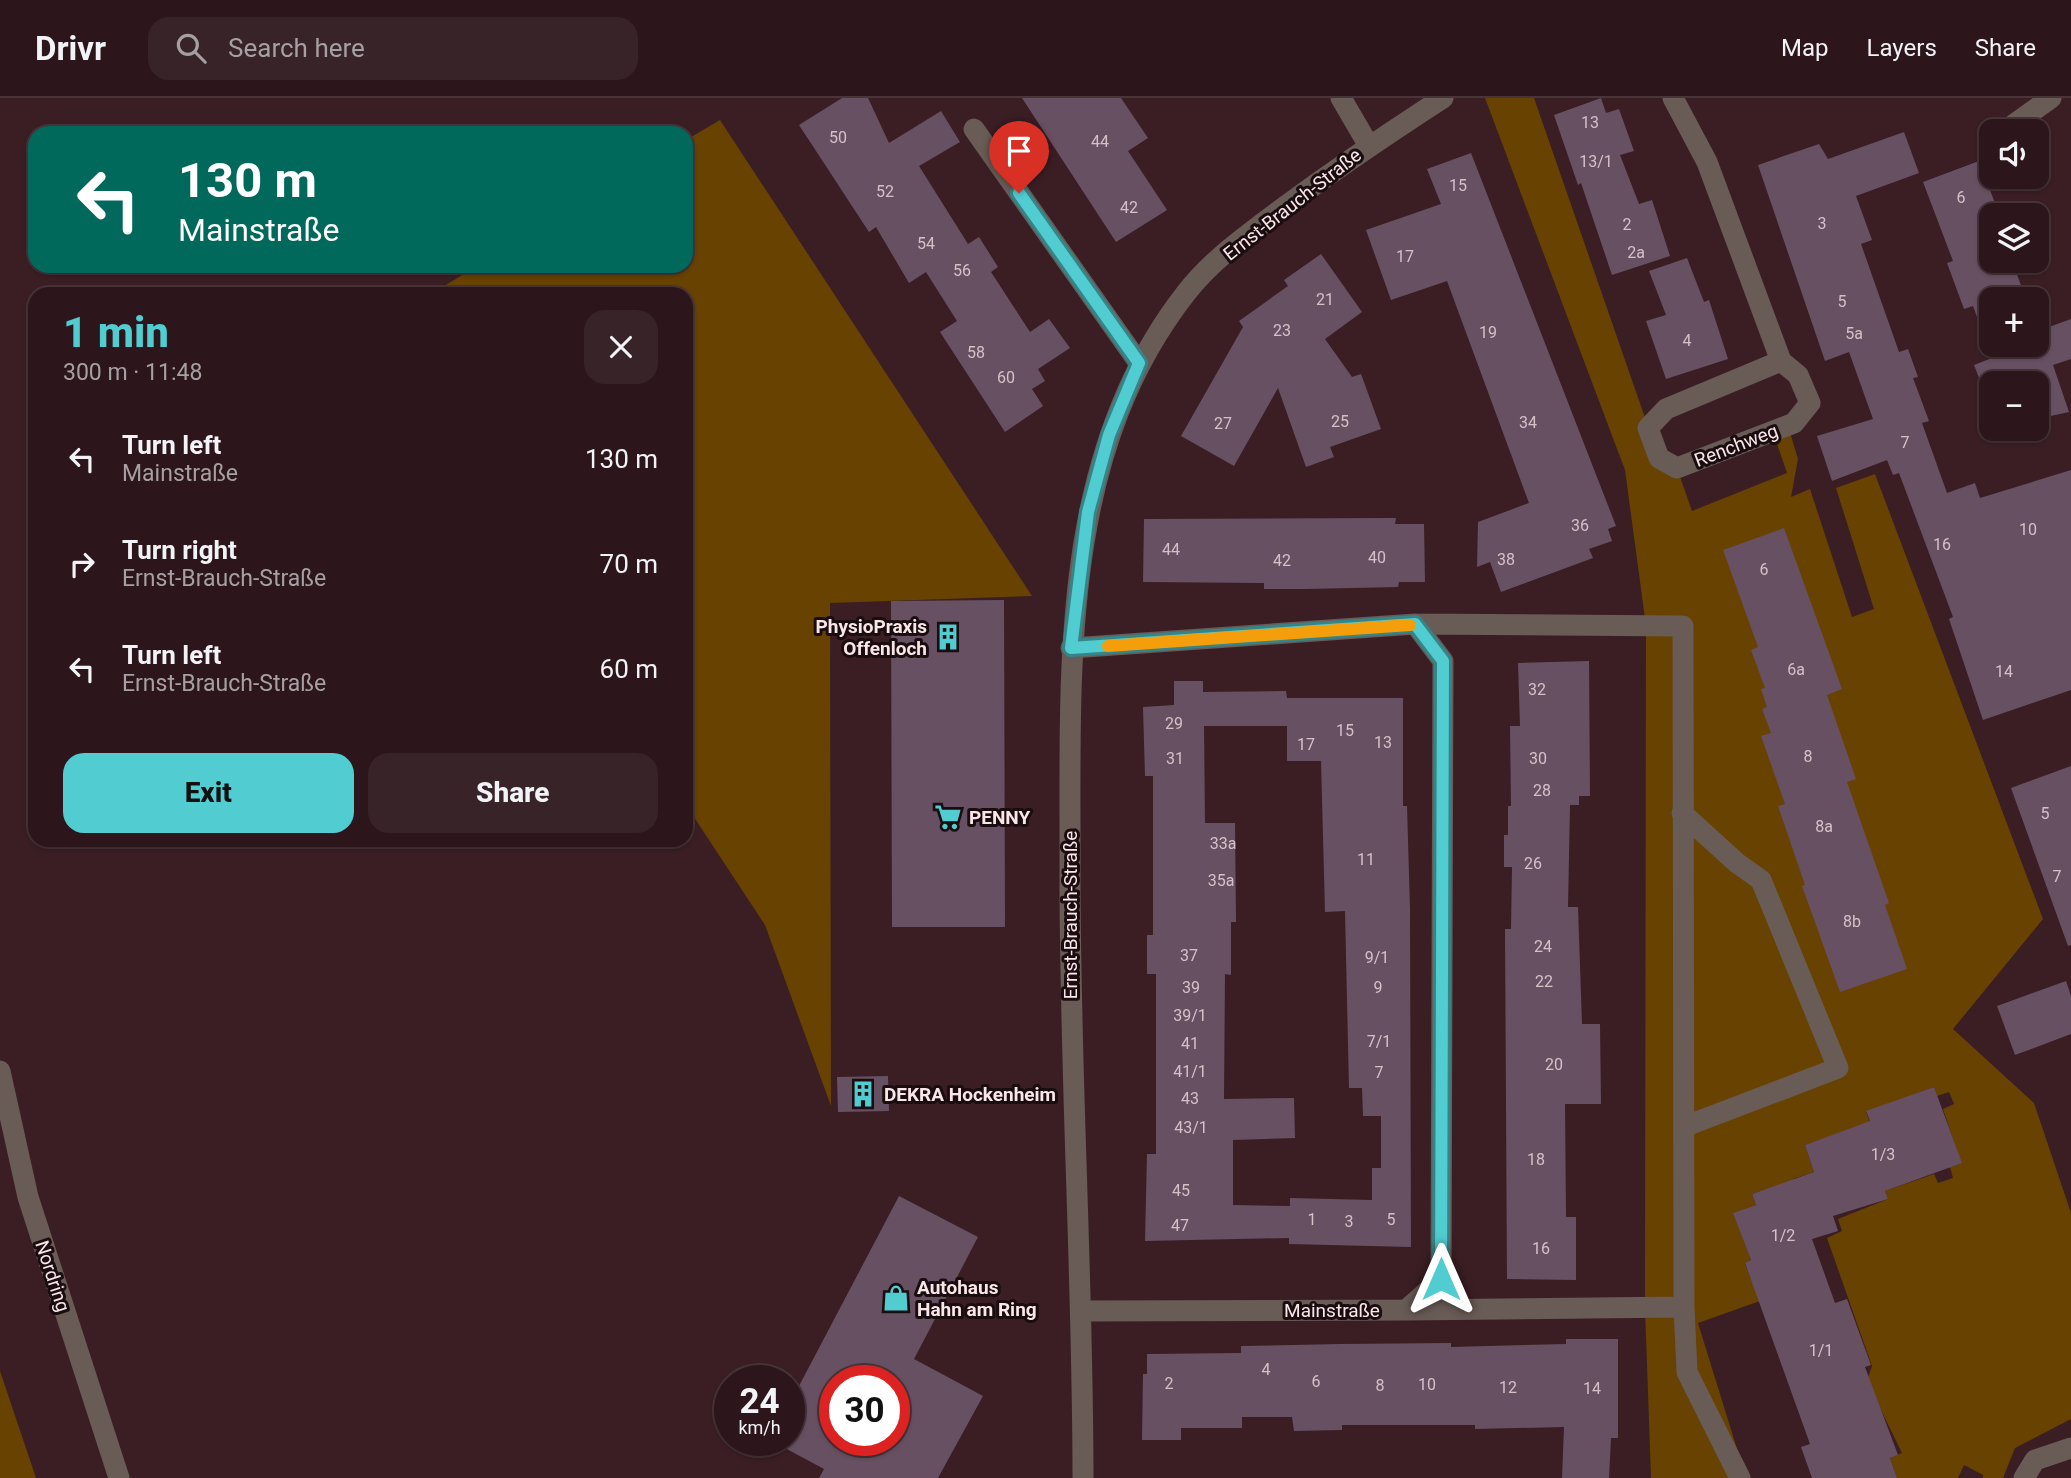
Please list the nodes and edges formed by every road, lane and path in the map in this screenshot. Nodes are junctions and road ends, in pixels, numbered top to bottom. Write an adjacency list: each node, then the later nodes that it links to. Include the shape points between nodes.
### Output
1 (1340, 98): 7 (street, Ernst-Brauch-Straße)
2 (1443, 98): 7 (street, Ernst-Brauch-Straße)
3 (1673, 98): 8 (street, Renchweg, via 1707,162)
4 (2051, 98): 5 (street)
5 (2021, 119)
6 (974, 129): 9 (street)
7 (1369, 146): 9 (street, Ernst-Brauch-Straße, via 1245,236 1187,290)
8 (1781, 362): 8 (street, Renchweg, via 1666,408 1648,428 1659,458 1677,468 1794,424 1810,403 1798,375)
9 (1139, 363): 11 (street, Ernst-Brauch-Straße, via 1109,435 1088,512)
10 (1415, 624): 11 (street); 12 (street, via 1683,626); 16 (street, Mainstraße, via 1443,661 1441,1279)
11 (1071, 648): 17 (street, Ernst-Brauch-Straße, via 1070,1032)
12 (1682, 813): 14 (street); 14 (street, via 1761,880 1838,1068)
13 (0, 1070): 19 (street, Nordring, via 28,1197)
14 (1686, 1126): 15 (street)
15 (1684, 1307): 16 (street); 21 (street, via 1687,1372)
16 (1406, 1310): 17 (street, Mainstraße)
17 (1083, 1311): 20 (street, Ernst-Brauch-Straße)
18 (2071, 1448): 22 (street, via 2035,1460)
19 (119, 1478)
20 (1083, 1478)
21 (1741, 1478)
22 (2024, 1478)

